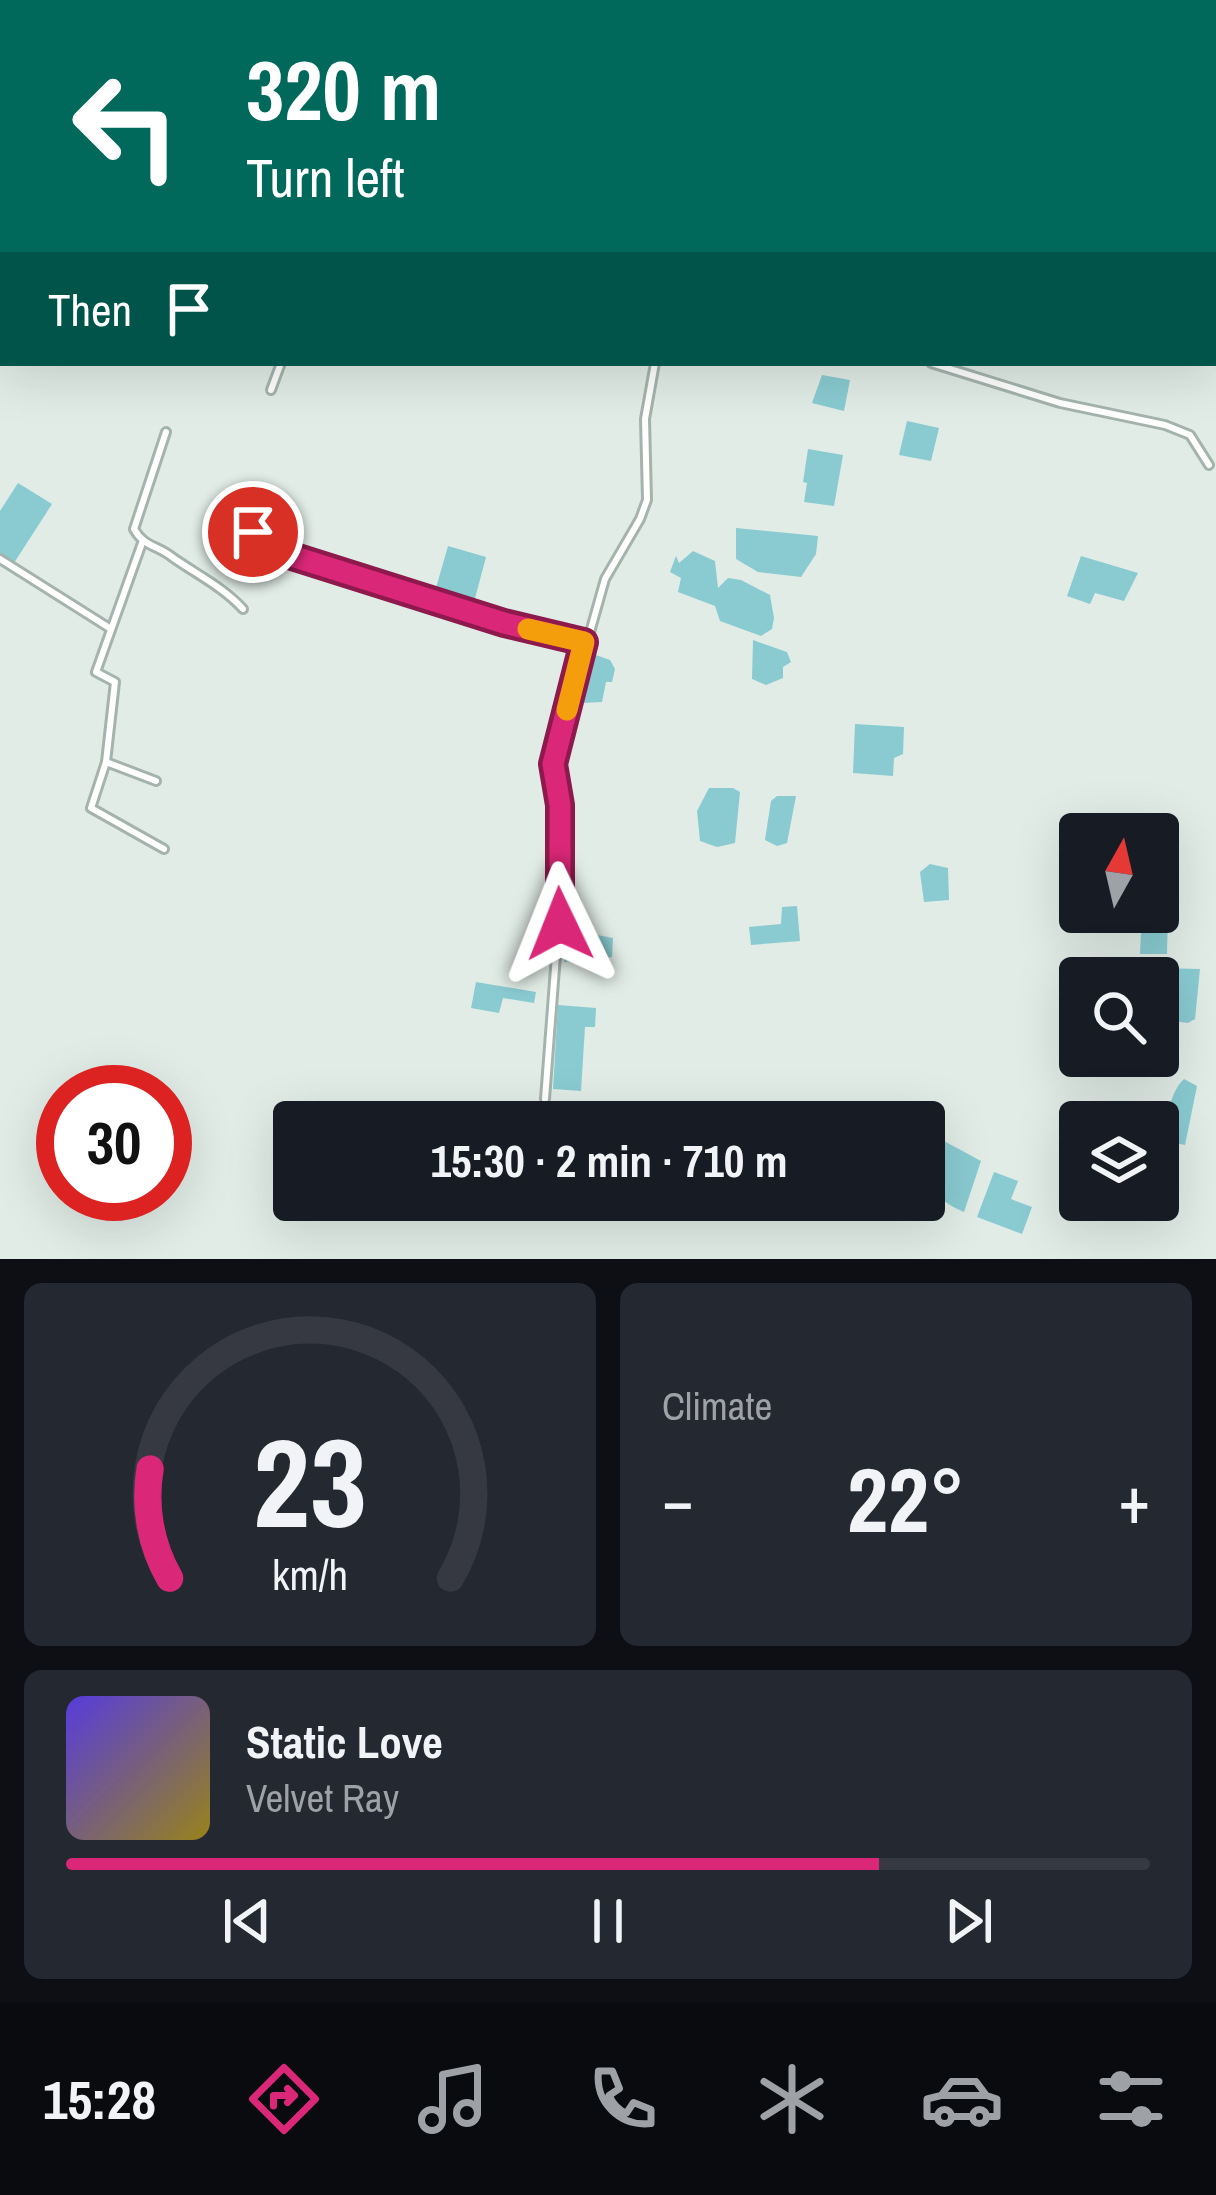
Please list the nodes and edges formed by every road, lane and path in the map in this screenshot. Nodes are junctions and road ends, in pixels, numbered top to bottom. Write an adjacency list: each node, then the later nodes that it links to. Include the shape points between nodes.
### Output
1 (280, 366): 4 (street)
2 (654, 366): 12 (street, via 645,419 647,500 605,579)
3 (941, 366): 6 (street, via 1165,425 1190,435)
4 (271, 390)
5 (166, 432): 8 (street, via 136,514)
6 (1210, 465)
7 (253, 532): 12 (street, via 295,557)
8 (142, 543): 10 (street, via 225,589); 11 (street)
9 (0, 559): 11 (street)
10 (243, 608)
11 (111, 629): 13 (street, via 96,672 116,682)
12 (584, 642): 16 (street, via 553,764 561,890)
13 (106, 762): 14 (street); 15 (street, via 91,808)
14 (156, 782)
15 (164, 849)
16 (545, 1099)

